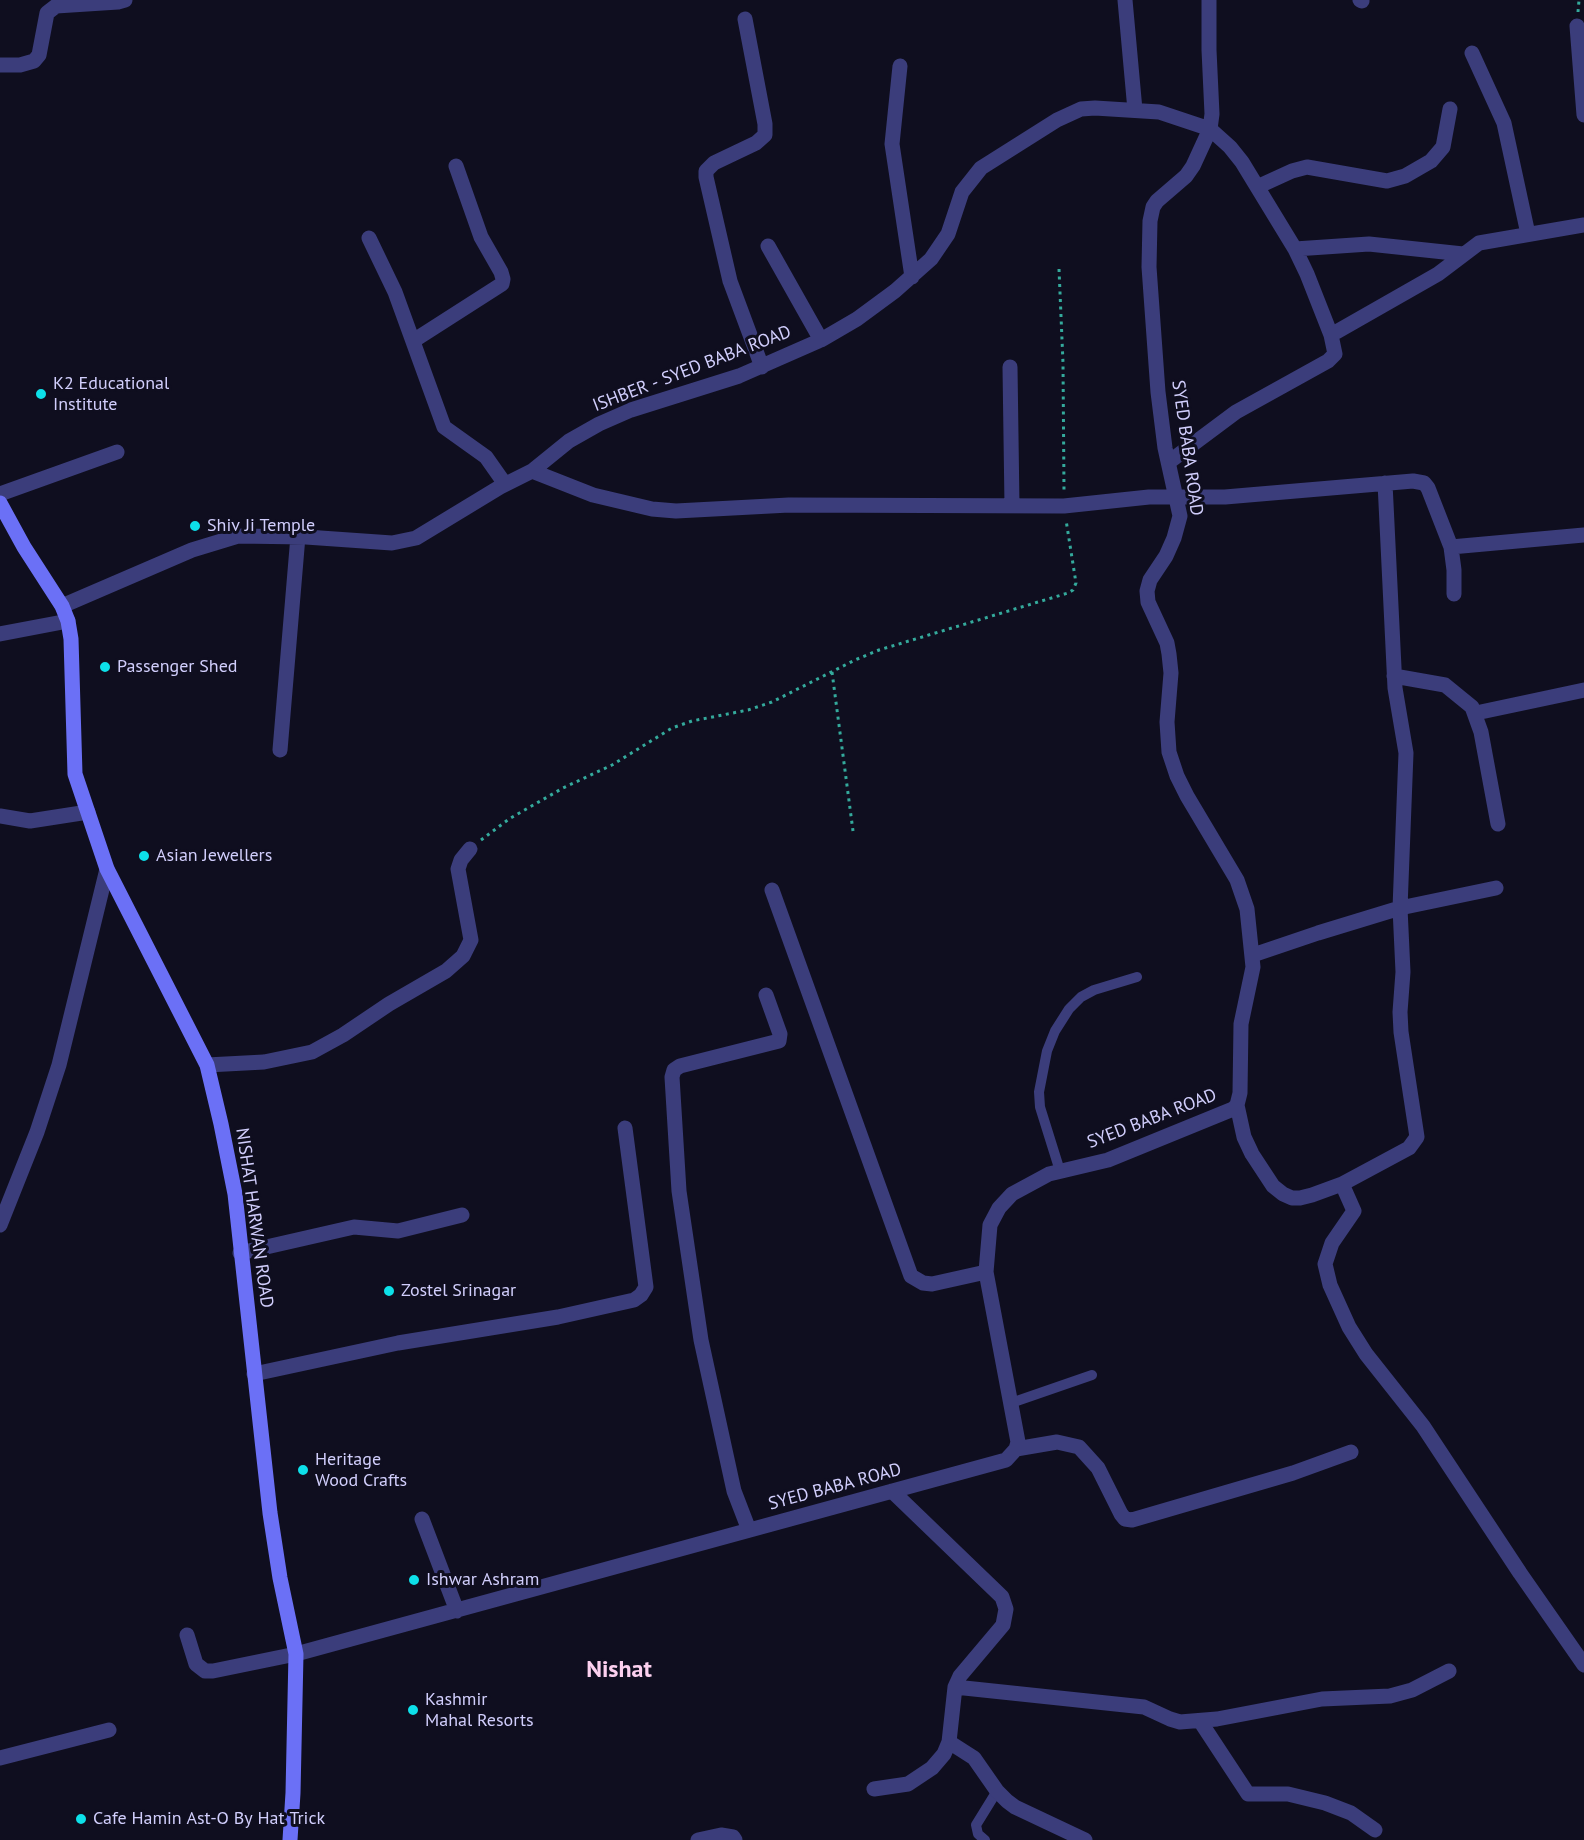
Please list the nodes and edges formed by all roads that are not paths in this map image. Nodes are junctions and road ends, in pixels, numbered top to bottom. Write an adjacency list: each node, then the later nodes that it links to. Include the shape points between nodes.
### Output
1 (125, 0): 7 (street, via 56,6 47,13 39,55 34,61)
2 (1125, 0): 10 (street)
3 (1209, 0): 12 (street, SYED BABA ROAD)
4 (745, 19): 25 (street, via 765,135 708,167 706,177 730,281)
5 (1577, 26): 11 (street)
6 (1472, 53): 16 (street, via 1503,123)
7 (0, 65)
8 (900, 66): 21 (street, via 892,144)
9 (1450, 109): 14 (street, via 1438,155 1405,176 1387,181 1307,167)
10 (1135, 110): 12 (street, ISHBER - SYED BABA ROAD, via 1159,112); 21 (street, ISHBER - SYED BABA ROAD, via 1095,108 1075,112 981,168 962,192 940,248)
11 (1584, 115)
12 (1210, 129): 14 (street, via 1230,147); 28 (street, SYED BABA ROAD, via 1186,176 1157,201 1150,214 1153,343)
13 (456, 166): 24 (street, via 481,237 501,272 502,284)
14 (1257, 187): 19 (street)
15 (1584, 225): 16 (street)
16 (1528, 234): 20 (street, via 1479,243)
17 (369, 238): 24 (street)
18 (768, 246): 23 (street)
19 (1295, 249): 20 (street, via 1369,244); 22 (street)
20 (1463, 254): 22 (street, via 1438,274)
21 (912, 277): 23 (street, ISHBER - SYED BABA ROAD, via 857,319)
22 (1331, 335): 28 (street, via 1335,354 1328,361 1236,412)
23 (821, 340): 25 (street, ISHBER - SYED BABA ROAD)
24 (413, 341): 31 (street, via 444,427 486,457)
25 (762, 367): 29 (street, ISHBER - SYED BABA ROAD, via 599,424 568,441)
26 (1010, 367): 35 (street)
27 (117, 452): 32 (street)
28 (1169, 462): 33 (street, SYED BABA ROAD)
29 (531, 471): 31 (street, ISHBER - SYED BABA ROAD); 35 (street, via 592,495 676,511 789,505)
30 (1385, 483): 33 (street); 38 (street, via 1424,483); 43 (street)
31 (505, 484): 37 (street, ISHBER - SYED BABA ROAD, via 416,538 392,543)
32 (0, 494)
33 (1177, 498): 35 (street); 55 (street, SYED BABA ROAD, via 1178,528 1147,591 1169,654 1169,752 1187,796 1243,893)
34 (0, 503): 40 (main road, NISHAT HARWAN ROAD)
35 (1012, 506)
36 (1584, 535): 38 (street)
37 (298, 536): 40 (street, ISHBER - SYED BABA ROAD, via 221,540); 46 (street)
38 (1451, 546): 39 (street)
39 (1454, 594)
40 (62, 606): 41 (main road, NISHAT HARWAN ROAD)
41 (68, 621): 42 (street); 47 (main road, NISHAT HARWAN ROAD, via 75,774)
42 (0, 634)
43 (1394, 676): 45 (street, via 1445,685); 54 (street, via 1406,753)
44 (1584, 690): 45 (street)
45 (1476, 713): 49 (street)
46 (280, 750)
47 (88, 812): 48 (street, via 30,821); 51 (main road, NISHAT HARWAN ROAD)
48 (0, 816)
49 (1498, 824)
50 (470, 849): 58 (street, via 458,869 471,940 463,956 446,970 312,1052 264,1062)
51 (108, 869): 58 (main road, NISHAT HARWAN ROAD); 64 (street, via 59,1065 38,1132)
52 (1496, 888): 54 (street)
53 (772, 890): 66 (street, via 911,1276 932,1284)
54 (1400, 908): 55 (street); 62 (street, via 1401,1032 1418,1137 1410,1148)
55 (1253, 955): 59 (street, SYED BABA ROAD, via 1241,1024)
56 (1137, 977): 61 (lane, via 1081,997 1055,1031 1047,1051 1040,1107)
57 (766, 995): 74 (street, via 779,1041 680,1066 672,1077 679,1191 699,1329 734,1491)
58 (207, 1065): 65 (main road, NISHAT HARWAN ROAD, via 235,1194)
59 (1237, 1105): 61 (street, SYED BABA ROAD, via 1108,1160); 62 (street, via 1252,1154 1283,1194 1300,1198)
60 (625, 1128): 67 (street, via 646,1287 634,1300)
61 (1060, 1172): 66 (street, SYED BABA ROAD, via 1012,1194 999,1208 990,1225)
62 (1342, 1184): 78 (street, via 1354,1211 1332,1243 1325,1264 1349,1327 1423,1426)
63 (462, 1215): 65 (street, via 398,1231 354,1227)
64 (0, 1225)
65 (240, 1253): 67 (main road, NISHAT HARWAN ROAD)
66 (986, 1272): 69 (street, SYED BABA ROAD)
67 (254, 1374): 77 (main road, NISHAT HARWAN ROAD, via 270,1513)
68 (1092, 1375): 69 (lane)
69 (1011, 1403): 70 (street, SYED BABA ROAD)
70 (1016, 1449): 71 (street, via 1057,1442 1079,1447 1098,1468 1121,1514 1132,1520); 72 (street, SYED BABA ROAD, via 999,1464)
71 (1351, 1452)
72 (892, 1491): 74 (street, SYED BABA ROAD); 80 (street, via 1006,1605 1003,1625)
73 (422, 1519): 75 (street)
74 (749, 1530): 75 (street, SYED BABA ROAD)
75 (457, 1611): 77 (street, SYED BABA ROAD)
76 (187, 1635): 77 (street, SYED BABA ROAD, via 196,1664 205,1671)
77 (296, 1654): 88 (main road, NISHAT HARWAN ROAD)
78 (1584, 1665)
79 (1449, 1671): 81 (street, via 1412,1690 1390,1696 1304,1701)
80 (955, 1687): 81 (street, via 1144,1707 1175,1721); 83 (street)
81 (1200, 1720): 87 (street, via 1248,1794 1288,1794 1325,1803 1351,1813)
82 (109, 1730): 84 (street)
83 (949, 1742): 85 (street, via 932,1768 916,1780 898,1787); 86 (street, via 974,1758)
84 (0, 1758)
85 (874, 1789)
86 (997, 1791): 91 (lane, via 976,1824 978,1834); 92 (street, via 1015,1807)
87 (1375, 1830)
88 (290, 1840)
89 (698, 1840): 90 (street, via 721,1835)
90 (735, 1840)
91 (985, 1840)
92 (1085, 1840)

